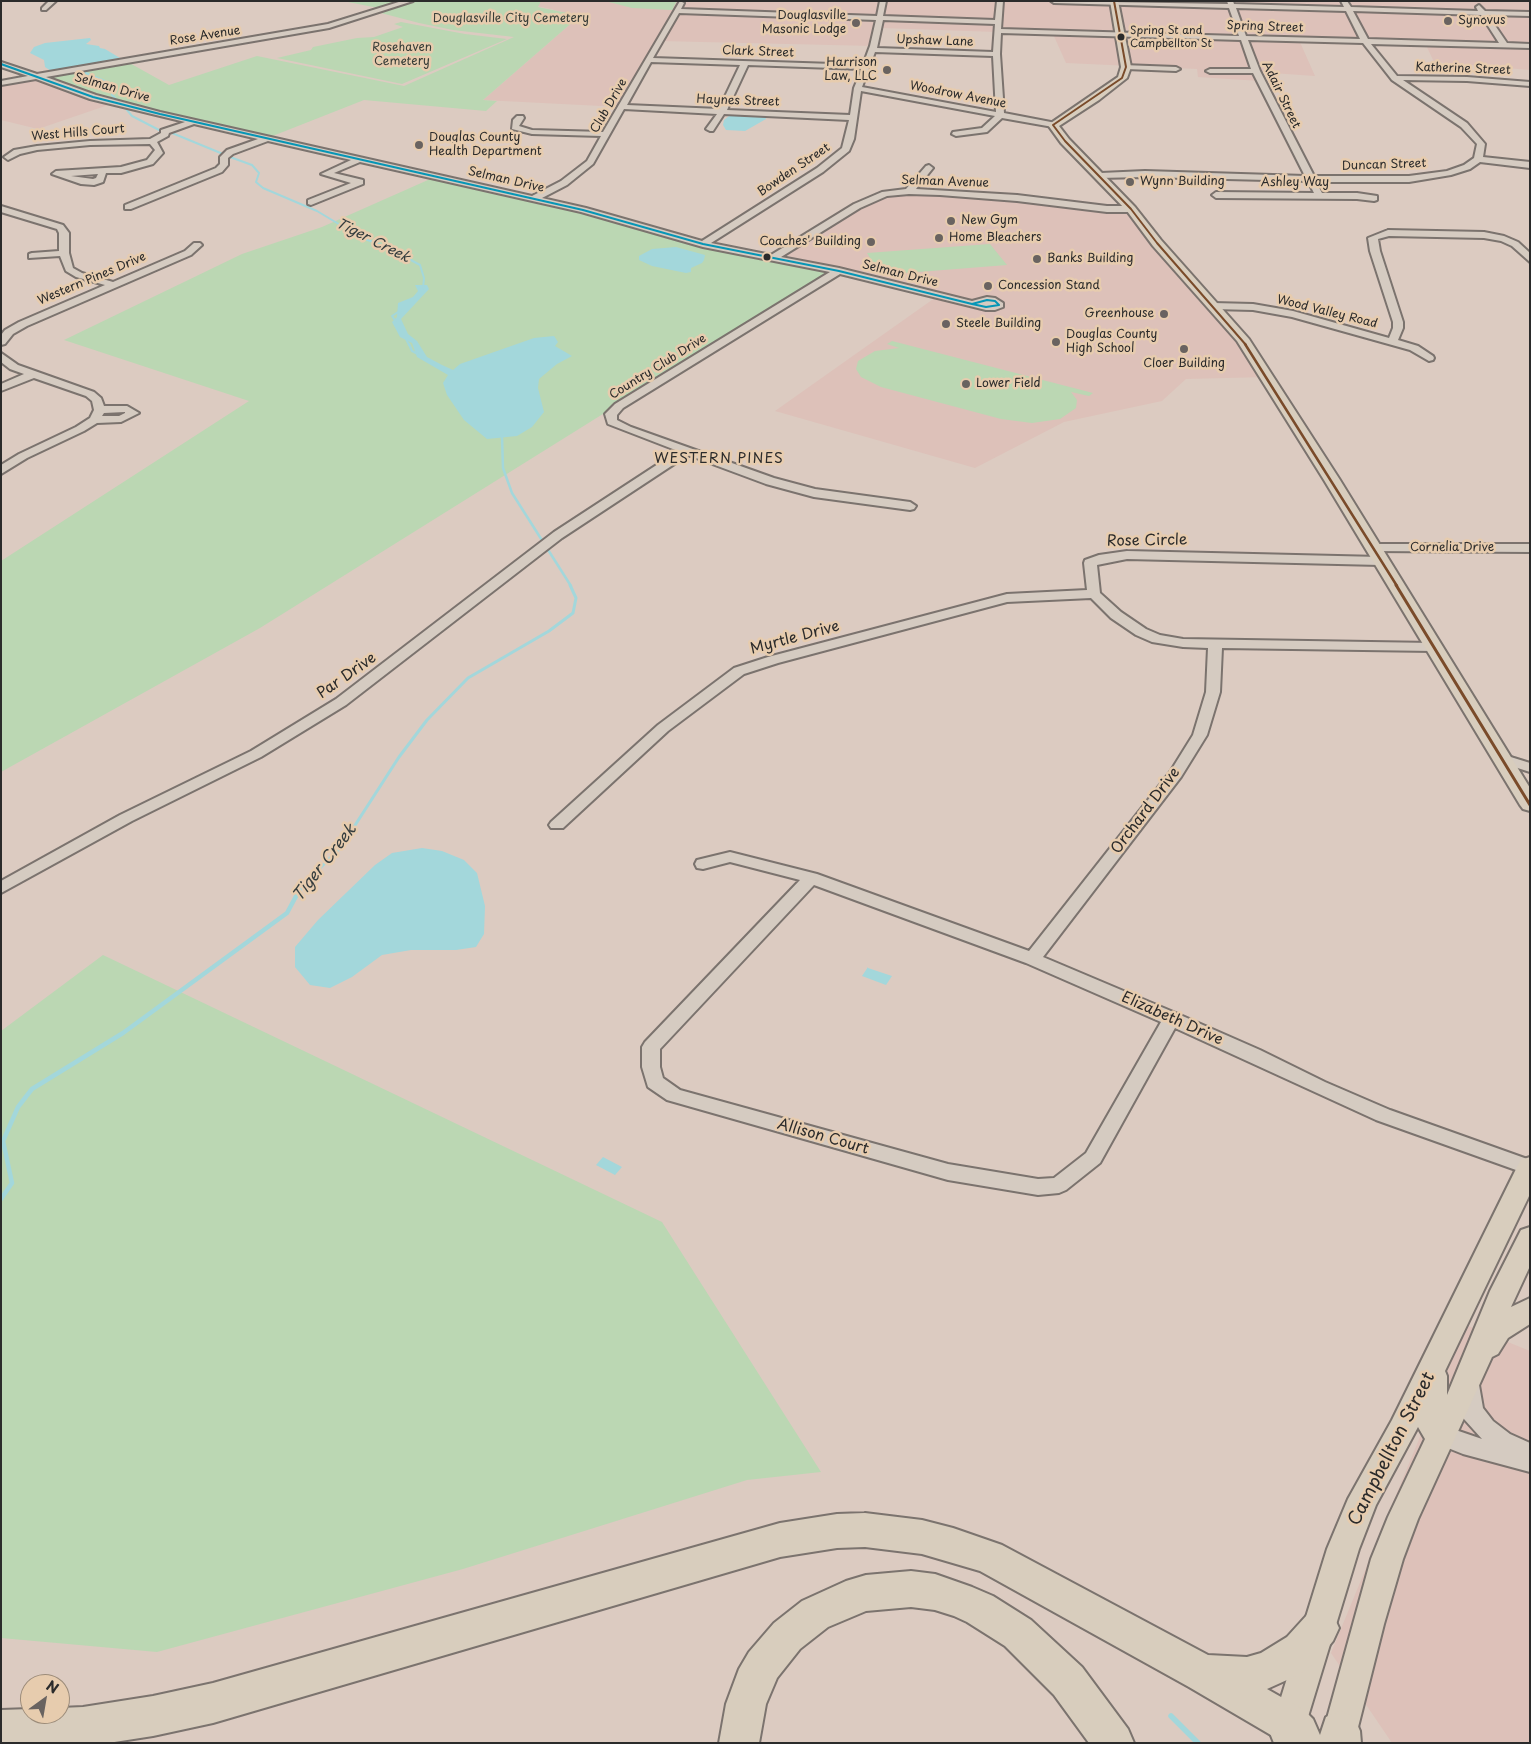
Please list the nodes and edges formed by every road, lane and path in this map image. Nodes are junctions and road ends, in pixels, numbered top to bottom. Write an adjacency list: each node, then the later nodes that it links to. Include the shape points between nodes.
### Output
1 (53, 1): 11 (street)
2 (410, 1): 32 (street, Rose Avenue, via 329,26)
3 (682, 1): 12 (street, Club Drive)
4 (883, 1): 15 (street, Bowden Street)
5 (1000, 1): 16 (street)
6 (1054, 1): 8 (street)
7 (1474, 1): 13 (street)
8 (1114, 2): 9 (street); 17 (main road)
9 (1231, 3): 10 (street); 18 (street, Adair Street)
10 (1347, 5): 13 (street); 19 (street)
11 (44, 9)
12 (676, 11): 15 (street, Spring Street); 24 (street, Club Drive)
13 (1482, 12): 14 (street); 20 (street)
14 (1530, 14)
15 (881, 19): 16 (street, Spring Street); 22 (street, Bowden Street)
16 (999, 26): 17 (street, Spring Street); 23 (street)
17 (1120, 34): 18 (street, Spring Street); 28 (main road)
18 (1243, 38): 19 (street, Spring Street); 31 (street, Adair Street)
19 (1366, 42): 20 (street, Spring Street); 33 (street)
20 (1505, 46): 21 (street, Spring Street)
21 (1530, 46)
22 (872, 50): 23 (street, Upshaw Lane); 27 (street, Bowden Street)
23 (996, 54): 39 (street)
24 (649, 60): 25 (street, Clark Street); 37 (street, Club Drive)
25 (744, 63): 27 (street, Clark Street); 38 (street)
26 (1, 64): 32 (street, Selman Drive)
27 (866, 67): 36 (street, Bowden Street)
28 (1126, 67): 29 (street); 43 (main road, via 1122,78 1110,88)
29 (1176, 68)
30 (1210, 71): 31 (street)
31 (1256, 71): 56 (street, Adair Street)
32 (36, 77): 34 (street, Rose Avenue); 42 (street, Selman Drive, via 111,102)
33 (1395, 78): 35 (street, Katherine Street); 50 (street, via 1464,125 1481,144)
34 (1, 83)
35 (1530, 84)
36 (858, 88): 39 (street, Woodrow Avenue); 41 (street, Bowden Street)
37 (621, 107): 38 (street, Haynes Street); 45 (street, Club Drive)
38 (722, 112): 41 (street, Haynes Street); 44 (street)
39 (1000, 114): 43 (street, Woodrow Avenue); 46 (street, via 984,130)
40 (520, 118): 45 (street, via 516,127 532,132)
41 (854, 118): 66 (street, Bowden Street, via 846,149 836,158)
42 (195, 123): 47 (street, Selman Drive); 48 (street)
43 (1053, 125): 55 (main road)
44 (710, 129)
45 (606, 134): 61 (street, Club Drive, via 590,162 579,172)
46 (956, 134)
47 (265, 138): 51 (street, Selman Drive); 63 (street, via 230,152 224,157 224,164 219,170)
48 (152, 141): 49 (street, West Hills Court, via 90,140 17,152); 54 (street, via 159,153 150,162 121,170)
49 (8, 157)
50 (1478, 159): 52 (street); 56 (street, Duncan Street, via 1467,168 1409,179)
51 (356, 160): 61 (street, Selman Drive); 62 (street, via 326,174 360,182)
52 (1529, 164)
53 (929, 168): 57 (street)
54 (102, 171)
55 (1101, 176): 56 (street, Duncan Street); 64 (main road)
56 (1309, 178): 59 (street, Adair Street)
57 (909, 191): 64 (street, Selman Avenue); 70 (street, Selman Avenue, via 872,198)
58 (1216, 195): 59 (street, Ashley Way)
59 (1319, 195): 60 (street, Ashley Way)
60 (1374, 198)
61 (534, 199): 66 (street, Selman Drive)
62 (311, 202)
63 (128, 207)
64 (1131, 209): 75 (main road)
65 (3, 211): 68 (street, via 60,228 64,233)
66 (703, 244): 70 (street, Selman Drive)
67 (197, 245): 73 (street, Western Pines Drive, via 188,253)
68 (64, 253): 69 (street); 73 (street, via 73,272)
69 (32, 256)
70 (774, 257): 72 (street, Selman Drive)
71 (1530, 259): 77 (street, via 1514,244 1496,237 1388,232 1374,238 1375,251 1398,322)
72 (839, 272): 74 (street, Selman Drive); 82 (street, Country Club Drive, via 619,406 611,414 612,422 626,429)
73 (114, 285): 76 (street, Western Pines Drive, via 22,324)
74 (972, 304)
75 (1214, 306): 77 (street, Wood Valley Road, via 1253,307 1293,314); 86 (main road, via 1242,339)
76 (1, 342)
77 (1392, 342): 79 (street, Wood Valley Road, via 1414,348)
78 (1, 356): 80 (street)
79 (1429, 358)
80 (33, 374): 81 (street); 83 (street, via 90,394 97,400 97,415 68,436)
81 (1, 388)
82 (686, 451): 85 (street, Country Club Drive, via 814,493); 98 (street, Par Drive, via 558,535 407,653 319,716 256,754 126,818)
83 (4, 468): 84 (street)
84 (21, 470)
85 (910, 506)
86 (1373, 548): 87 (street, Cornelia Drive); 88 (main road)
87 (1530, 548)
88 (1380, 561): 89 (street, Rose Circle, via 1127,555 1090,563); 91 (main road)
89 (1094, 594): 90 (street, via 1116,615 1157,639); 95 (street, Myrtle Drive, via 1007,598 739,671 663,728)
90 (1215, 644): 91 (street); 99 (street, Orchard Drive, via 1214,692 1200,735 1176,774)
91 (1433, 647): 92 (main road)
92 (1501, 758): 93 (street); 94 (main road)
93 (1530, 768)
94 (1530, 805)
95 (556, 824)
96 (702, 864): 97 (street, Elizabeth Drive, via 730,857)
97 (811, 878): 99 (street, Elizabeth Drive); 100 (street, Allison Court, via 652,1047 651,1067 655,1082 674,1095 948,1172 1038,1187 1059,1185 1093,1158)
98 (1, 888)
99 (1032, 958): 100 (street, Elizabeth Drive)
100 (1172, 1018): 101 (street, Elizabeth Drive, via 1383,1115)
101 (1530, 1167): 104 (main road, Campbellton Street)
102 (1530, 1238): 105 (main road, via 1504,1291)
103 (1530, 1309): 105 (main road, via 1498,1330)
104 (1435, 1361): 106 (main road, via 1431,1424); 109 (main road, Campbellton Street, via 1363,1499 1343,1549)
105 (1468, 1380): 106 (main road); 107 (street, via 1470,1404 1476,1418 1498,1438)
106 (1441, 1434): 108 (street, via 1463,1444); 113 (main road, via 1387,1559)
107 (1530, 1454)
108 (1530, 1462)
109 (1320, 1628): 110 (highway, via 1301,1650 1264,1671 1248,1676); 112 (main road, Campbellton Street)
110 (1203, 1673): 111 (highway, via 1025,1574 989,1558 922,1537 874,1531 837,1531 771,1542 214,1703 83,1727); 112 (highway)
111 (1, 1730)
112 (1293, 1737)
113 (1340, 1739)
114 (738, 1743): 115 (highway, via 754,1682 786,1636 815,1614 846,1599 866,1592 910,1589 935,1592 959,1600 1018,1633 1068,1681)
115 (1114, 1743)

